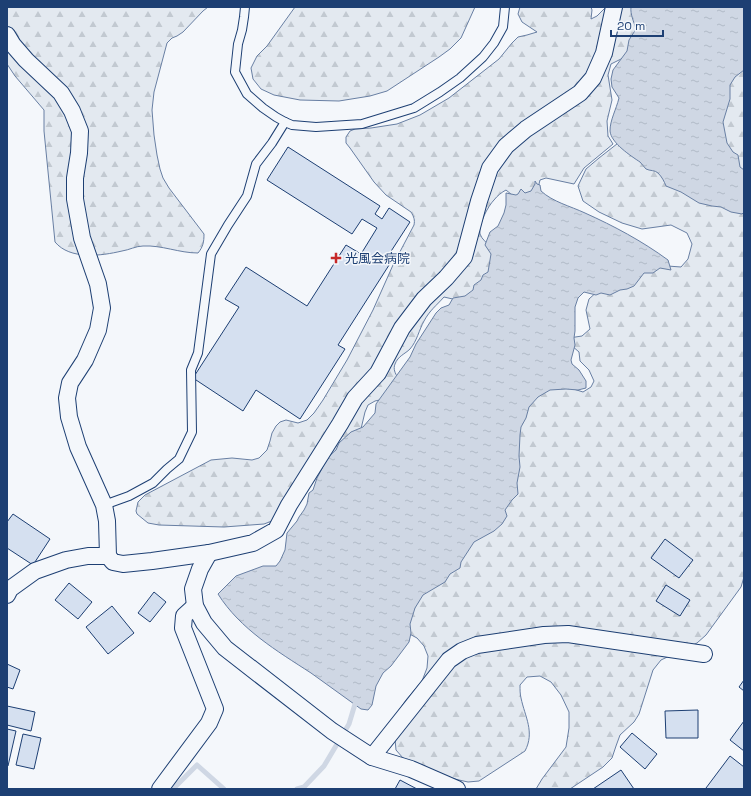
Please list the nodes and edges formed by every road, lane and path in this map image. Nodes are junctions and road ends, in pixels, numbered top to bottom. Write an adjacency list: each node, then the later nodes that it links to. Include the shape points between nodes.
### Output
1 (245, 7): 5 (lane, via 236,72 247,94)
2 (505, 7): 5 (lane, via 503,27 483,57 460,78 414,108 362,124 316,127)
3 (614, 7): 7 (street, via 604,53 594,78 580,93 526,129 506,146 490,168 464,257 424,299 402,328 378,373 355,398 276,530 253,543)
4 (7, 35): 6 (street, via 26,60 61,93 80,131 75,199 82,238 98,284 102,308 98,330 85,360 70,383 67,398 69,417 78,447)
5 (285, 122): 6 (lane, via 256,164 247,196 211,254 198,353 191,370 192,432 179,459 153,483 129,496)
6 (104, 505): 8 (street)
7 (209, 553): 8 (street, via 123,564 113,562); 10 (street, via 194,589)
8 (108, 556): 9 (street, via 88,556 35,571)
9 (7, 594)
10 (195, 606): 12 (street, via 204,623 225,648 332,731); 13 (street, via 184,616 183,628 215,709 209,723)
11 (704, 654): 12 (street, via 568,634 478,645 462,651 449,660)
12 (372, 757): 14 (street, via 411,769)
13 (160, 789)
14 (457, 789)

